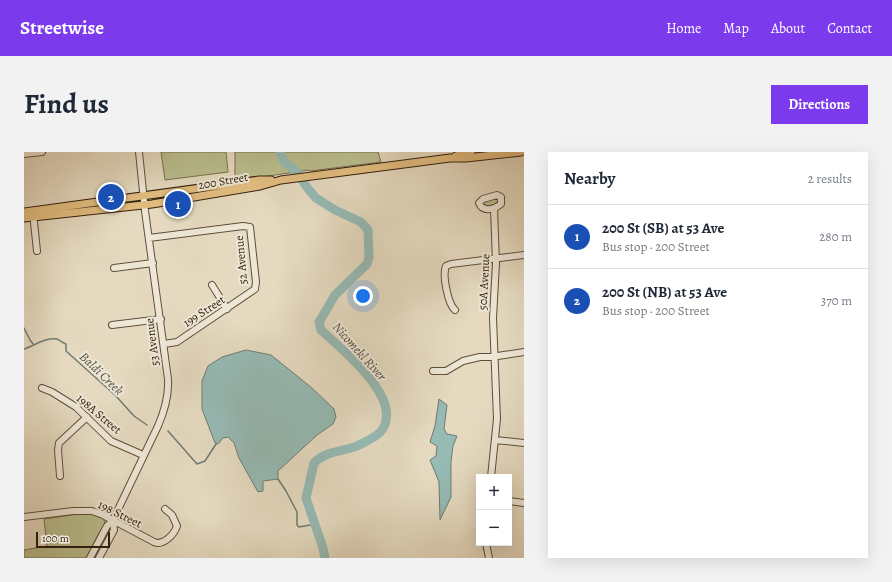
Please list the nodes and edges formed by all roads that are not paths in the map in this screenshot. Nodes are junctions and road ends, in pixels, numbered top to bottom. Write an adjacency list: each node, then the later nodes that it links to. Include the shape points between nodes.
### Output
1 (42, 152): 6 (street)
2 (139, 152): 9 (street, 53 Avenue)
3 (471, 152): 7 (main road, 200 Street)
4 (521, 152): 5 (main road, 200 Street)
5 (503, 153): 7 (main road, 200 Street)
6 (24, 154)
7 (450, 158): 8 (main road, 200 Street)
8 (285, 180): 9 (main road, 200 Street, via 259,180); 10 (main road, 200 Street)
9 (144, 196): 10 (street, 53 Avenue); 13 (main road, 200 Street)
10 (145, 205): 13 (main road, 200 Street); 15 (street, 53 Avenue)
11 (494, 208): 18 (street, 50A Avenue)
12 (24, 212): 13 (main road, 200 Street)
13 (33, 214): 14 (main road, 200 Street); 16 (street)
14 (24, 218)
15 (149, 238): 19 (street, 53 Avenue); 22 (street, 52 Avenue, via 250,226 256,282)
16 (37, 252)
17 (524, 254): 18 (street)
18 (496, 258): 24 (street, via 446,266 448,300); 29 (street, 50A Avenue, via 493,318)
19 (153, 263): 20 (street); 25 (street, 53 Avenue)
20 (114, 268)
21 (212, 285): 23 (street)
22 (254, 291): 23 (street, 199 Street)
23 (226, 309): 27 (street, 199 Street, via 176,342)
24 (455, 310)
25 (161, 319): 26 (street); 27 (street, 53 Avenue)
26 (112, 325)
27 (164, 344): 35 (street, 53 Avenue, via 167,401)
28 (524, 352): 29 (street)
29 (495, 356): 30 (street, via 463,362 446,371); 33 (street, 50A Avenue, via 498,419)
30 (433, 371)
31 (42, 388): 32 (street, 198A Street, via 73,404)
32 (87, 417): 35 (street, 198A Street, via 111,441); 37 (street, via 59,443)
33 (495, 440): 34 (street); 36 (street, 50A Avenue)
34 (524, 443)
35 (143, 455): 42 (street, 53 Avenue)
36 (491, 474)
37 (60, 476)
38 (512, 501): 39 (street)
39 (524, 503)
40 (165, 509): 42 (street, 198 Street, via 172,515 176,526 175,531 161,543 154,542)
41 (24, 517): 42 (street, 198 Street, via 82,510 97,512)
42 (113, 520): 44 (street, 53 Avenue, via 107,526); 45 (street, 53 Avenue, via 114,530)
43 (487, 546): 46 (street)
44 (90, 558)
45 (99, 558)
46 (489, 558)

